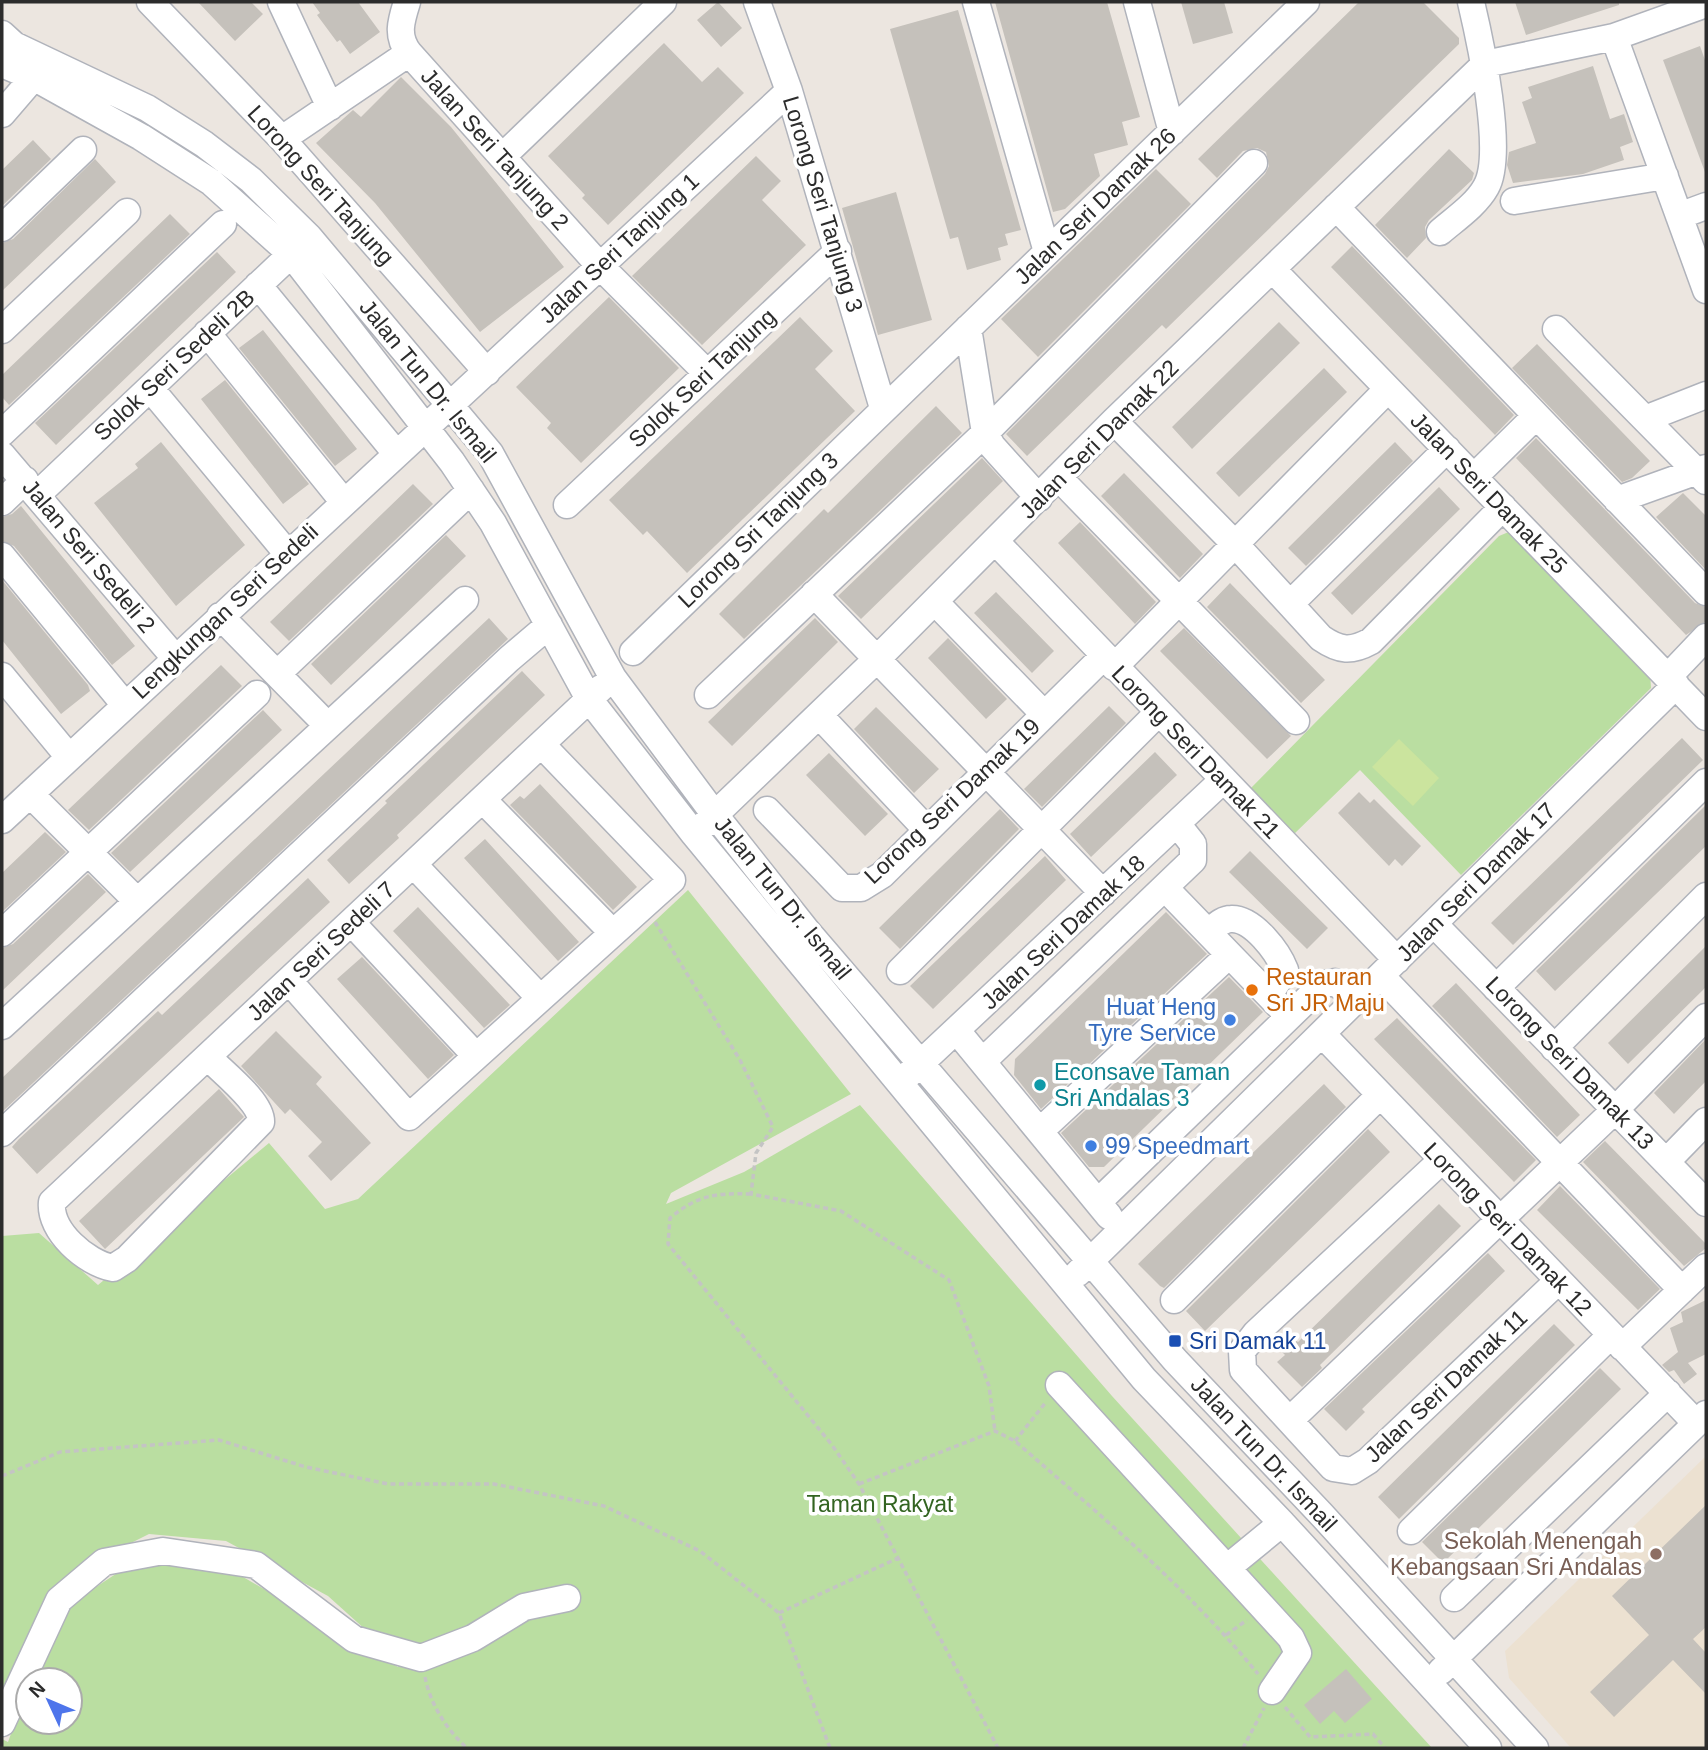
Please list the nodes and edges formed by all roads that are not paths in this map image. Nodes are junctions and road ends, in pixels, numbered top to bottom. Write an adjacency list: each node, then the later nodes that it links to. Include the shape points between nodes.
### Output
1 (150, 2): 21 (street, Lorong Seri Tanjung)
2 (281, 2): 18 (street)
3 (407, 2): 13 (street, via 400,24 402,44)
4 (663, 2): 23 (street)
5 (757, 2): 17 (street, Lorong Seri Tanjung 3)
6 (976, 2): 36 (street)
7 (1137, 2): 20 (street)
8 (1306, 2): 20 (street, Jalan Seri Damak 26)
9 (1471, 2): 15 (street)
10 (1706, 4): 12 (street)
11 (2, 34): 16 (street)
12 (1614, 37): 15 (street); 25 (street)
13 (410, 53): 18 (street, Jalan Seri Tanjung 2); 23 (street, Jalan Seri Tanjung 2)
14 (2, 64): 16 (street)
15 (1485, 64): 28 (street, Jalan Seri Damak 22); 33 (street, via 1492,171 1486,188)
16 (41, 69): 19 (street); 34 (street, Jalan Tun Dr. Ismail, via 147,108 204,144 251,180)
17 (789, 91): 35 (street, Lorong Seri Tanjung 3); 37 (street, Jalan Seri Tanjung 1)
18 (330, 107): 21 (street, Jalan Seri Tanjung 2)
19 (2, 114)
20 (1172, 132): 36 (street, Jalan Seri Damak 26)
21 (282, 139): 45 (street, Lorong Seri Tanjung)
22 (83, 150): 32 (street)
23 (503, 156): 37 (street, Jalan Seri Tanjung 2)
24 (1254, 163): 57 (street)
25 (1665, 176): 26 (street); 30 (street)
26 (1514, 201)
27 (1706, 206): 30 (street)
28 (1336, 207): 38 (street, Jalan Seri Damak 22); 52 (street)
29 (127, 212): 43 (street)
30 (1679, 216): 40 (street)
31 (223, 224): 56 (street)
32 (2, 228)
33 (1440, 232)
34 (300, 245): 39 (street, Solok Seri Sedeli 2B); 50 (street, Jalan Tun Dr. Ismail); 55 (street, Jalan Tun Dr. Ismail)
35 (838, 251): 46 (street, Solok Seri Tanjung); 51 (street, Lorong Seri Tanjung 3)
36 (1047, 252): 41 (street, Jalan Seri Damak 26)
37 (599, 265): 45 (street, Jalan Seri Tanjung 1); 46 (street, Jalan Seri Tanjung 2)
38 (1272, 269): 48 (street, Jalan Seri Damak 25); 54 (street, Jalan Seri Damak 22)
39 (258, 285): 44 (street, Solok Seri Sedeli 2B); 59 (street)
40 (1706, 290)
41 (968, 328): 51 (street, Jalan Seri Damak 26); 57 (street)
42 (1556, 329): 53 (street)
43 (2, 330)
44 (207, 333): 47 (street, Solok Seri Sedeli 2B); 67 (street)
45 (487, 372): 50 (street, Jalan Seri Tanjung 1)
46 (707, 373): 70 (street, Solok Seri Tanjung)
47 (150, 388): 64 (street, Solok Seri Sedeli 2B); 74 (street)
48 (1388, 389): 58 (street, Jalan Seri Damak 25); 73 (street, Lorong Seri Damak 19)
49 (1706, 395): 53 (street)
50 (449, 404): 55 (street, Lengkungan Seri Sedeli); 91 (street, Jalan Tun Dr. Ismail, via 497,465)
51 (883, 408): 85 (street, Lorong Sri Tanjung 3)
52 (1536, 416): 63 (street); 68 (street)
53 (1645, 419): 61 (street)
54 (1114, 421): 62 (street, Jalan Seri Damak 22); 73 (street)
55 (425, 425): 59 (street, Lengkungan Seri Sedeli); 65 (street, Jalan Tun Dr. Ismail)
56 (2, 433)
57 (985, 433): 66 (street); 77 (street)
58 (1447, 449): 63 (street, Jalan Seri Damak 25); 81 (street)
59 (395, 452): 67 (street, Lengkungan Seri Sedeli)
60 (2, 455): 64 (street, Jalan Seri Sedeli 2)
61 (1703, 474): 68 (street)
62 (1058, 477): 66 (street, Jalan Seri Damak 22); 79 (street)
63 (1474, 477): 71 (street, Jalan Seri Damak 25)
64 (32, 487): 69 (street, Solok Seri Sedeli 2B); 86 (street, Jalan Seri Sedeli 2)
65 (471, 490): 83 (street, Jalan Tun Dr. Ismail); 89 (street)
66 (1039, 498): 72 (street, Jalan Seri Damak 22)
67 (343, 500): 74 (street, Lengkungan Seri Sedeli)
68 (1617, 500): 76 (street)
69 (2, 502)
70 (567, 505)
71 (1503, 507): 81 (street, via 1371,641 1354,650 1336,648 1321,638); 92 (street, Jalan Seri Damak 25)
72 (996, 542): 80 (street, Jalan Seri Damak 22); 88 (street, Lorong Seri Damak 21)
73 (1236, 545): 79 (street, Lorong Seri Damak 19); 81 (street)
74 (287, 553): 82 (street, Lengkungan Seri Sedeli)
75 (2, 556): 96 (street)
76 (1706, 592)
77 (814, 594): 87 (street); 94 (street)
78 (465, 600): 102 (street)
79 (1180, 601): 88 (street, Lorong Seri Damak 19); 101 (street)
80 (935, 602): 87 (street, Jalan Seri Damak 22); 98 (street)
81 (1290, 604)
82 (220, 616): 86 (street, Lengkungan Seri Sedeli); 89 (street)
83 (549, 625): 95 (street, Jalan Tun Dr. Ismail); 151 (street)
84 (1706, 637): 92 (street, Jalan Seri Damak 17)
85 (633, 652)
86 (176, 659): 96 (street, Lengkungan Seri Sedeli)
87 (877, 659): 99 (street, Jalan Seri Damak 22); 105 (street)
88 (1109, 661): 97 (street, Lorong Seri Damak 21); 98 (street, Lorong Seri Damak 19)
89 (277, 674): 102 (street)
90 (2, 676): 104 (street)
91 (613, 678): 95 (street, Jalan Seri Sedeli 7); 111 (street, Jalan Tun Dr. Ismail)
92 (1672, 681): 100 (street, Jalan Seri Damak 25); 124 (street, Jalan Seri Damak 17)
93 (257, 694): 117 (street)
94 (708, 695)
95 (589, 699): 103 (street, Jalan Seri Sedeli 7); 116 (street, Jalan Tun Dr. Ismail)
96 (125, 705): 104 (street, Lengkungan Seri Sedeli)
97 (1159, 712): 106 (street, Lorong Seri Damak 21); 115 (street)
98 (1044, 714): 105 (street, Lorong Seri Damak 19)
99 (819, 715): 111 (street, Jalan Seri Damak 22); 114 (street)
100 (1706, 717)
101 (1296, 721)
102 (328, 726): 122 (street)
103 (542, 745): 109 (street, Jalan Seri Sedeli 7); 127 (street, via 672,880)
104 (69, 757): 108 (street, Lengkungan Seri Sedeli)
105 (986, 772): 114 (street, Lorong Seri Damak 19); 115 (street)
106 (1223, 780): 113 (street, Jalan Seri Damak 18); 129 (street, Lorong Seri Damak 21)
107 (1706, 782): 132 (street)
108 (30, 794): 112 (street, Lengkungan Seri Sedeli); 117 (street)
109 (483, 800): 118 (street, Jalan Seri Sedeli 7); 127 (street)
110 (767, 810): 114 (street, Lorong Seri Damak 19, via 842,888 861,888 882,875)
111 (715, 815): 116 (street, Jalan Seri Damak 22); 145 (street, Jalan Tun Dr. Ismail)
112 (2, 820)
113 (1178, 825): 119 (street, via 1195,853); 120 (street, Jalan Seri Damak 18)
114 (927, 830)
115 (1043, 831): 120 (street); 130 (street)
116 (694, 834): 146 (street, Jalan Tun Dr. Ismail)
117 (88, 851): 122 (street); 126 (street)
118 (414, 865): 123 (street, Jalan Seri Sedeli 7); 134 (street)
119 (1165, 888): 125 (street); 144 (street)
120 (1103, 893): 139 (street, Jalan Seri Damak 18)
121 (1706, 896): 141 (street)
122 (136, 900): 138 (street)
123 (352, 923): 131 (street, Jalan Seri Sedeli 7); 142 (street)
124 (1434, 924): 129 (street, Jalan Seri Damak 17); 132 (street, Lorong Seri Damak 13)
125 (1208, 932): 128 (street); 133 (street, via 1234,919 1264,939 1285,970)
126 (2, 933)
127 (613, 933): 134 (street)
128 (1229, 955): 133 (street); 150 (street)
129 (1389, 968): 135 (street, Jalan Seri Damak 17); 154 (street, Lorong Seri Damak 21)
130 (900, 971)
131 (289, 981): 142 (street, via 409,1117); 143 (street, Jalan Seri Sedeli 7)
132 (1496, 988): 141 (street, Lorong Seri Damak 13)
133 (1269, 995): 136 (street)
134 (540, 999): 142 (street)
135 (1357, 999): 136 (street, via 1329,982); 140 (street, Jalan Seri Damak 17)
136 (1288, 1015): 155 (street)
137 (1706, 1017): 148 (street)
138 (2, 1026)
139 (957, 1031): 144 (street); 145 (street, Jalan Seri Damak 18)
140 (1322, 1034): 147 (street, Lorong Seri Damak 12); 158 (street, Jalan Seri Damak 17)
141 (1554, 1048): 148 (street, Lorong Seri Damak 13)
142 (476, 1056)
143 (208, 1057): 143 (street, Jalan Seri Sedeli 7, via 52,1202 53,1220 83,1255 100,1266 113,1268 127,1259 261,1122 254,1103)
144 (983, 1061): 150 (street)
145 (920, 1063): 146 (street, Jalan Seri Damak 18); 159 (street, Jalan Tun Dr. Ismail)
146 (901, 1082): 162 (street, Jalan Tun Dr. Ismail)
147 (1380, 1095): 152 (street, Lorong Seri Damak 12); 164 (street)
148 (1615, 1110): 153 (street, Lorong Seri Damak 13); 154 (street)
149 (1706, 1121): 153 (street)
150 (1040, 1131): 155 (street)
151 (2, 1133)
152 (1442, 1160): 157 (street, Lorong Seri Damak 12); 169 (street, Jalan Seri Damak 11, via 1242,1350 1243,1370)
153 (1665, 1162): 156 (street, Lorong Seri Damak 13)
154 (1558, 1164): 157 (street); 163 (street, Lorong Seri Damak 21)
155 (1098, 1202): 158 (street)
156 (1706, 1203)
157 (1498, 1221): 161 (street, Lorong Seri Damak 12); 169 (street)
158 (1121, 1232): 159 (street, Jalan Seri Damak 17)
159 (1090, 1263): 162 (street, Jalan Seri Damak 17); 177 (street, Jalan Tun Dr. Ismail)
160 (1706, 1267): 163 (street)
161 (1558, 1280): 165 (street, Lorong Seri Damak 12); 169 (street, Jalan Seri Damak 11, via 1368,1461 1352,1471 1333,1468)
162 (1066, 1285): 171 (street, Jalan Tun Dr. Ismail, via 1144,1378)
163 (1682, 1290): 165 (street)
164 (1174, 1300)
165 (1616, 1342): 167 (street, Lorong Seri Damak 12); 172 (street)
166 (1059, 1385): 174 (street)
167 (1668, 1393): 168 (street, Lorong Seri Damak 12); 170 (street)
168 (1701, 1419): 173 (street)
169 (1290, 1420)
170 (1559, 1499): 173 (street); 176 (street)
171 (1282, 1523): 174 (street); 178 (street, Jalan Tun Dr. Ismail)
172 (1411, 1531)
173 (1586, 1531): 177 (street)
174 (1227, 1568): 179 (street, via 1291,1638 1298,1653)
175 (567, 1598): 180 (street, via 524,1607 473,1639 421,1658 354,1639 256,1565 163,1551 104,1562 59,1600)
176 (1454, 1598)
177 (1454, 1658): 178 (street); 182 (street, Jalan Tun Dr. Ismail)
178 (1430, 1682): 181 (street, Jalan Tun Dr. Ismail)
179 (1272, 1691)
180 (2, 1723)
181 (1488, 1748)
182 (1535, 1748)

